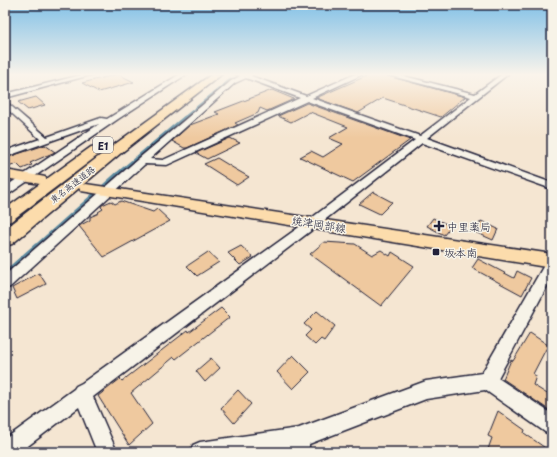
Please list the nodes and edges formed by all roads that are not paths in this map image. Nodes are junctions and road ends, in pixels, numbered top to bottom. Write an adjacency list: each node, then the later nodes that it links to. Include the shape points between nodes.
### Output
1 (150, 95): 10 (street)
2 (174, 95): 22 (highway, 東名高速道路 / E1)
3 (189, 95): 24 (highway, 東名高速道路 / E1)
4 (217, 95): 14 (street)
5 (299, 95): 8 (street)
6 (312, 95): 8 (street)
7 (475, 96): 11 (street)
8 (306, 98): 11 (street); 14 (street, via 164,163)
9 (5, 103): 12 (street)
10 (115, 117): 12 (street); 16 (street)
11 (422, 139): 18 (street); 23 (street)
12 (46, 140): 13 (street)
13 (5, 154)
14 (141, 161): 21 (street)
15 (5, 174): 16 (main road)
16 (26, 178): 17 (main road); 20 (street)
17 (40, 180)
18 (552, 186)
19 (86, 188): 21 (main road, 焼津岡部線)
20 (5, 192)
21 (109, 192): 23 (main road, 焼津岡部線); 27 (street)
22 (5, 218)
23 (313, 223): 25 (main road, 焼津岡部線); 29 (street)
24 (5, 238)
25 (552, 261)
26 (552, 264): 28 (street)
27 (5, 283)
28 (487, 381): 30 (street); 31 (street, via 426,390)
29 (82, 392): 32 (street); 33 (street)
30 (552, 425)
31 (299, 445): 34 (street)
32 (5, 451)
33 (107, 452)
34 (200, 452)

